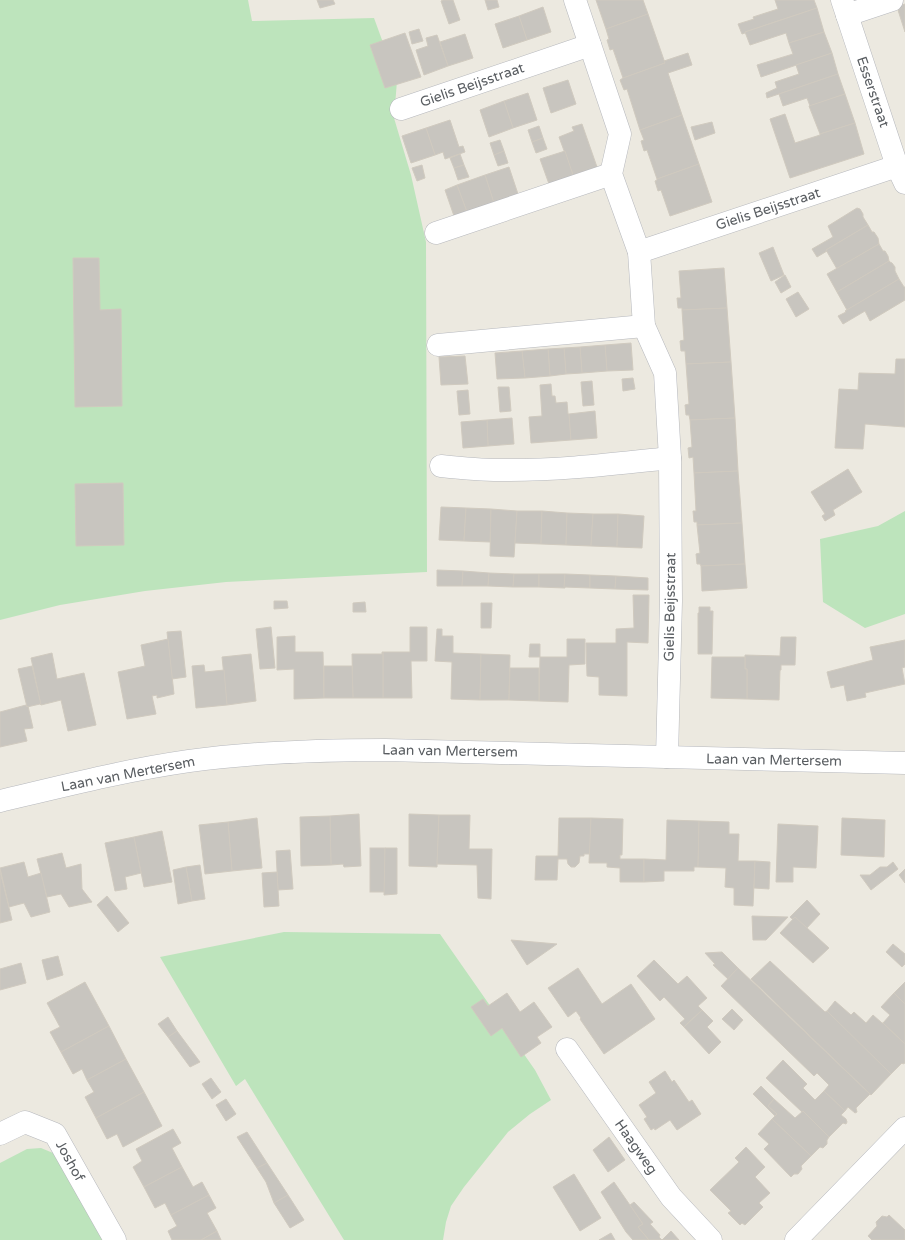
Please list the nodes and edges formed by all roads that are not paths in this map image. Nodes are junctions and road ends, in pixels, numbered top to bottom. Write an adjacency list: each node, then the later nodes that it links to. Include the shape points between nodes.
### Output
1 (575, 0): 4 (street)
2 (892, 0): 3 (street)
3 (844, 7): 7 (street, Esserstraat)
4 (590, 44): 5 (street, Gielis Beijsstraat); 6 (street, via 620,134)
5 (401, 109)
6 (611, 174): 8 (street); 9 (street, Gielis Beijsstraat)
7 (901, 175): 9 (street, Gielis Beijsstraat)
8 (436, 234)
9 (639, 252): 10 (street, Gielis Beijsstraat)
10 (644, 326): 11 (street); 12 (street, Gielis Beijsstraat, via 665,373)
11 (438, 345)
12 (670, 458): 13 (street, via 555,469 499,470); 14 (street, Gielis Beijsstraat, via 671,601)
13 (441, 466)
14 (667, 757): 15 (street, Laan van Mertersem); 16 (street, Laan van Mertersem, via 385,750 289,752 169,764)
15 (905, 763)
16 (0, 801)
17 (567, 1048): 21 (street, Haagweg, via 671,1197)
18 (905, 1128): 22 (street)
19 (0, 1134): 20 (street, Joshof, via 25,1122 55,1134)
20 (115, 1240)
21 (711, 1240)
22 (796, 1240)

